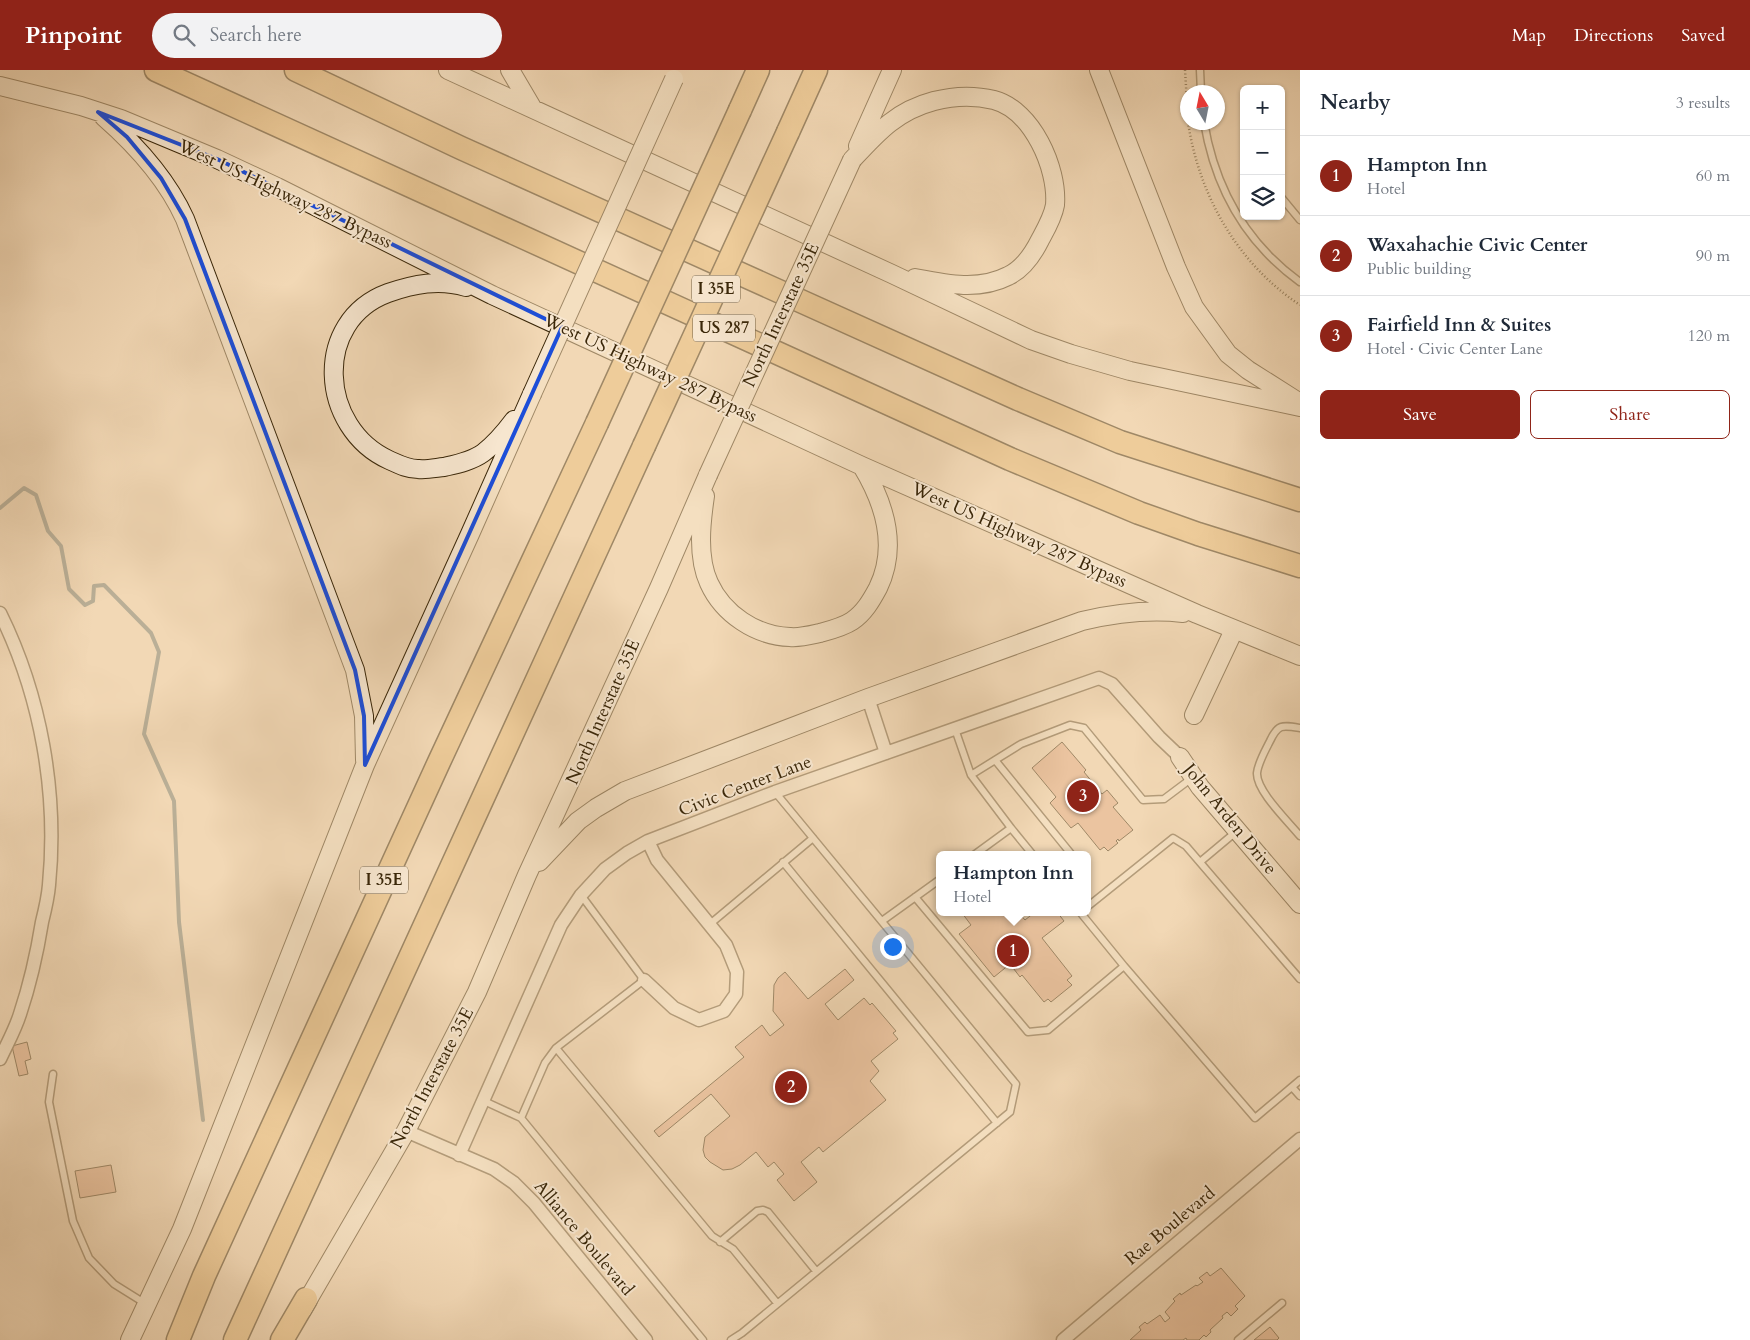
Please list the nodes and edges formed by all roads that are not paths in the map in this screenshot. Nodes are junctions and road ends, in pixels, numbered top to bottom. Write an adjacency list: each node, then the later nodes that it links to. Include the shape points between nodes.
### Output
1 (156, 70): 28 (highway, US 287, via 1010,459 1138,513)
2 (296, 70): 27 (highway, via 479,156 1102,435)
3 (448, 70): 13 (main road)
4 (510, 70): 13 (main road)
5 (758, 70): 85 (highway, I 35E, bridge, via 241,1194)
6 (816, 70): 86 (highway, I 35E, bridge)
7 (892, 70): 16 (main road, North Interstate 35E)
8 (1099, 70): 23 (main road, via 1194,307 1228,354)
9 (1200, 70): 11 (lane)
10 (676, 74): 22 (main road, bridge)
11 (1201, 85)
12 (0, 86): 14 (main road, West US Highway 287 Bypass)
13 (533, 110): 19 (main road)
14 (98, 112): 21 (main road, West US Highway 287 Bypass, via 217,159); 40 (main road, via 127,137 162,178 185,219 356,670 364,716)
15 (1205, 130): 20 (lane, via 1218,180 1237,215 1259,245)
16 (852, 160): 19 (main road, via 888,122 912,109 959,96 1004,104 1034,132 1044,150 1053,183 1054,206 1036,249 1016,272 999,280 968,285 949,285); 26 (main road, North Interstate 35E, bridge)
17 (1285, 202): 18 (lane)
18 (1299, 218)
19 (892, 274): 24 (main road, via 1011,331 1070,354 1130,371)
20 (1300, 282)
21 (492, 295): 22 (main road, via 435,283 411,285 384,295 363,308 348,324 336,347 334,380 340,410 349,428 372,451 417,470 460,464 482,454 502,435); 25 (main road, West US Highway 287 Bypass)
22 (528, 401): 40 (main road)
23 (1300, 403)
24 (1300, 407)
25 (862, 466): 26 (main road, via 877,494 888,530 888,556 881,581 871,602 853,621 828,631 792,638 765,632 741,621 722,604 709,583 701,531); 30 (main road, West US Highway 287 Bypass)
26 (708, 475): 54 (main road, North Interstate 35E)
27 (1300, 500)
28 (1300, 566)
29 (0, 613): 67 (street, via 29,686 46,759 51,826 49,886 35,963 20,1016)
30 (1198, 614): 31 (main road, West US Highway 287 Bypass); 33 (main road, via 1138,611 1082,621)
31 (1234, 630): 32 (main road, West US Highway 287 Bypass); 34 (main road)
32 (1300, 656)
33 (868, 698): 37 (street); 54 (main road, via 624,791 578,821)
34 (1194, 715)
35 (1300, 728): 46 (lane, via 1282,726 1275,730 1257,773 1260,786)
36 (955, 729): 37 (street, Civic Center Lane); 38 (street, Civic Center Lane, via 1099,678 1112,684); 41 (lane)
37 (886, 753): 43 (street, Civic Center Lane)
38 (1180, 757): 42 (main road, John Arden Drive)
39 (995, 760): 41 (lane); 42 (lane, via 1020,744 1070,725 1084,728 1143,800 1164,799); 51 (lane)
40 (365, 765): 83 (main road, via 190,1211)
41 (972, 774): 44 (lane)
42 (1193, 777): 45 (main road, John Arden Drive)
43 (775, 792): 47 (lane); 48 (street, Civic Center Lane)
44 (1011, 828): 49 (lane); 50 (lane)
45 (1237, 831): 53 (lane); 59 (main road, John Arden Drive)
46 (1300, 836)
47 (813, 838): 52 (lane); 61 (lane)
48 (648, 841): 56 (street, Civic Center Lane, via 606,869); 62 (street, via 657,860)
49 (979, 851)
50 (1030, 851)
51 (1069, 851)
52 (783, 862): 62 (lane); 74 (lane)
53 (1200, 862): 58 (lane, via 1186,846 1173,838); 64 (lane)
54 (527, 875): 75 (main road, North Interstate 35E, via 477,992)
55 (936, 882): 57 (lane)
56 (581, 895): 65 (lane); 72 (street, Civic Center Lane, via 561,925)
57 (915, 897): 61 (lane); 63 (lane, via 1028,1032 1048,1030)
58 (1091, 904)
59 (1300, 904)
60 (1083, 916): 63 (lane)
61 (882, 921): 74 (lane, via 1016,1084 1010,1112)
62 (710, 924): 65 (street, via 726,945 738,972 736,994 724,1011 698,1020 674,1008)
63 (1124, 966): 70 (lane, via 1255,1118)
64 (1300, 979)
65 (644, 980): 66 (lane)
66 (556, 1048): 73 (lane); 78 (lane, via 675,1193)
67 (0, 1059)
68 (53, 1074): 83 (lane, via 49,1102 73,1221 89,1258 114,1284)
69 (1300, 1080): 70 (lane)
70 (1292, 1087): 71 (lane)
71 (1300, 1096)
72 (484, 1101): 73 (lane); 77 (street, Civic Center Lane)
73 (522, 1118): 90 (lane)
74 (997, 1123): 79 (lane)
75 (406, 1131): 77 (street, Alliance Boulevard); 80 (main road, North Interstate 35E)
76 (1300, 1138): 92 (street, Rae Boulevard)
77 (459, 1155): 89 (street, Alliance Boulevard, via 494,1169 534,1203)
78 (720, 1242): 79 (lane, via 757,1211 763,1210); 81 (lane, via 733,1249)
79 (816, 1271): 81 (lane)
80 (306, 1299): 87 (highway); 88 (main road, North Interstate 35E)
81 (777, 1303): 91 (lane)
82 (1282, 1303): 93 (lane)
83 (147, 1305): 84 (main road)
84 (130, 1340)
85 (178, 1340)
86 (235, 1340)
87 (282, 1340)
88 (288, 1340)
89 (646, 1340)
90 (703, 1340)
91 (731, 1340)
92 (1063, 1340)
93 (1238, 1340)

